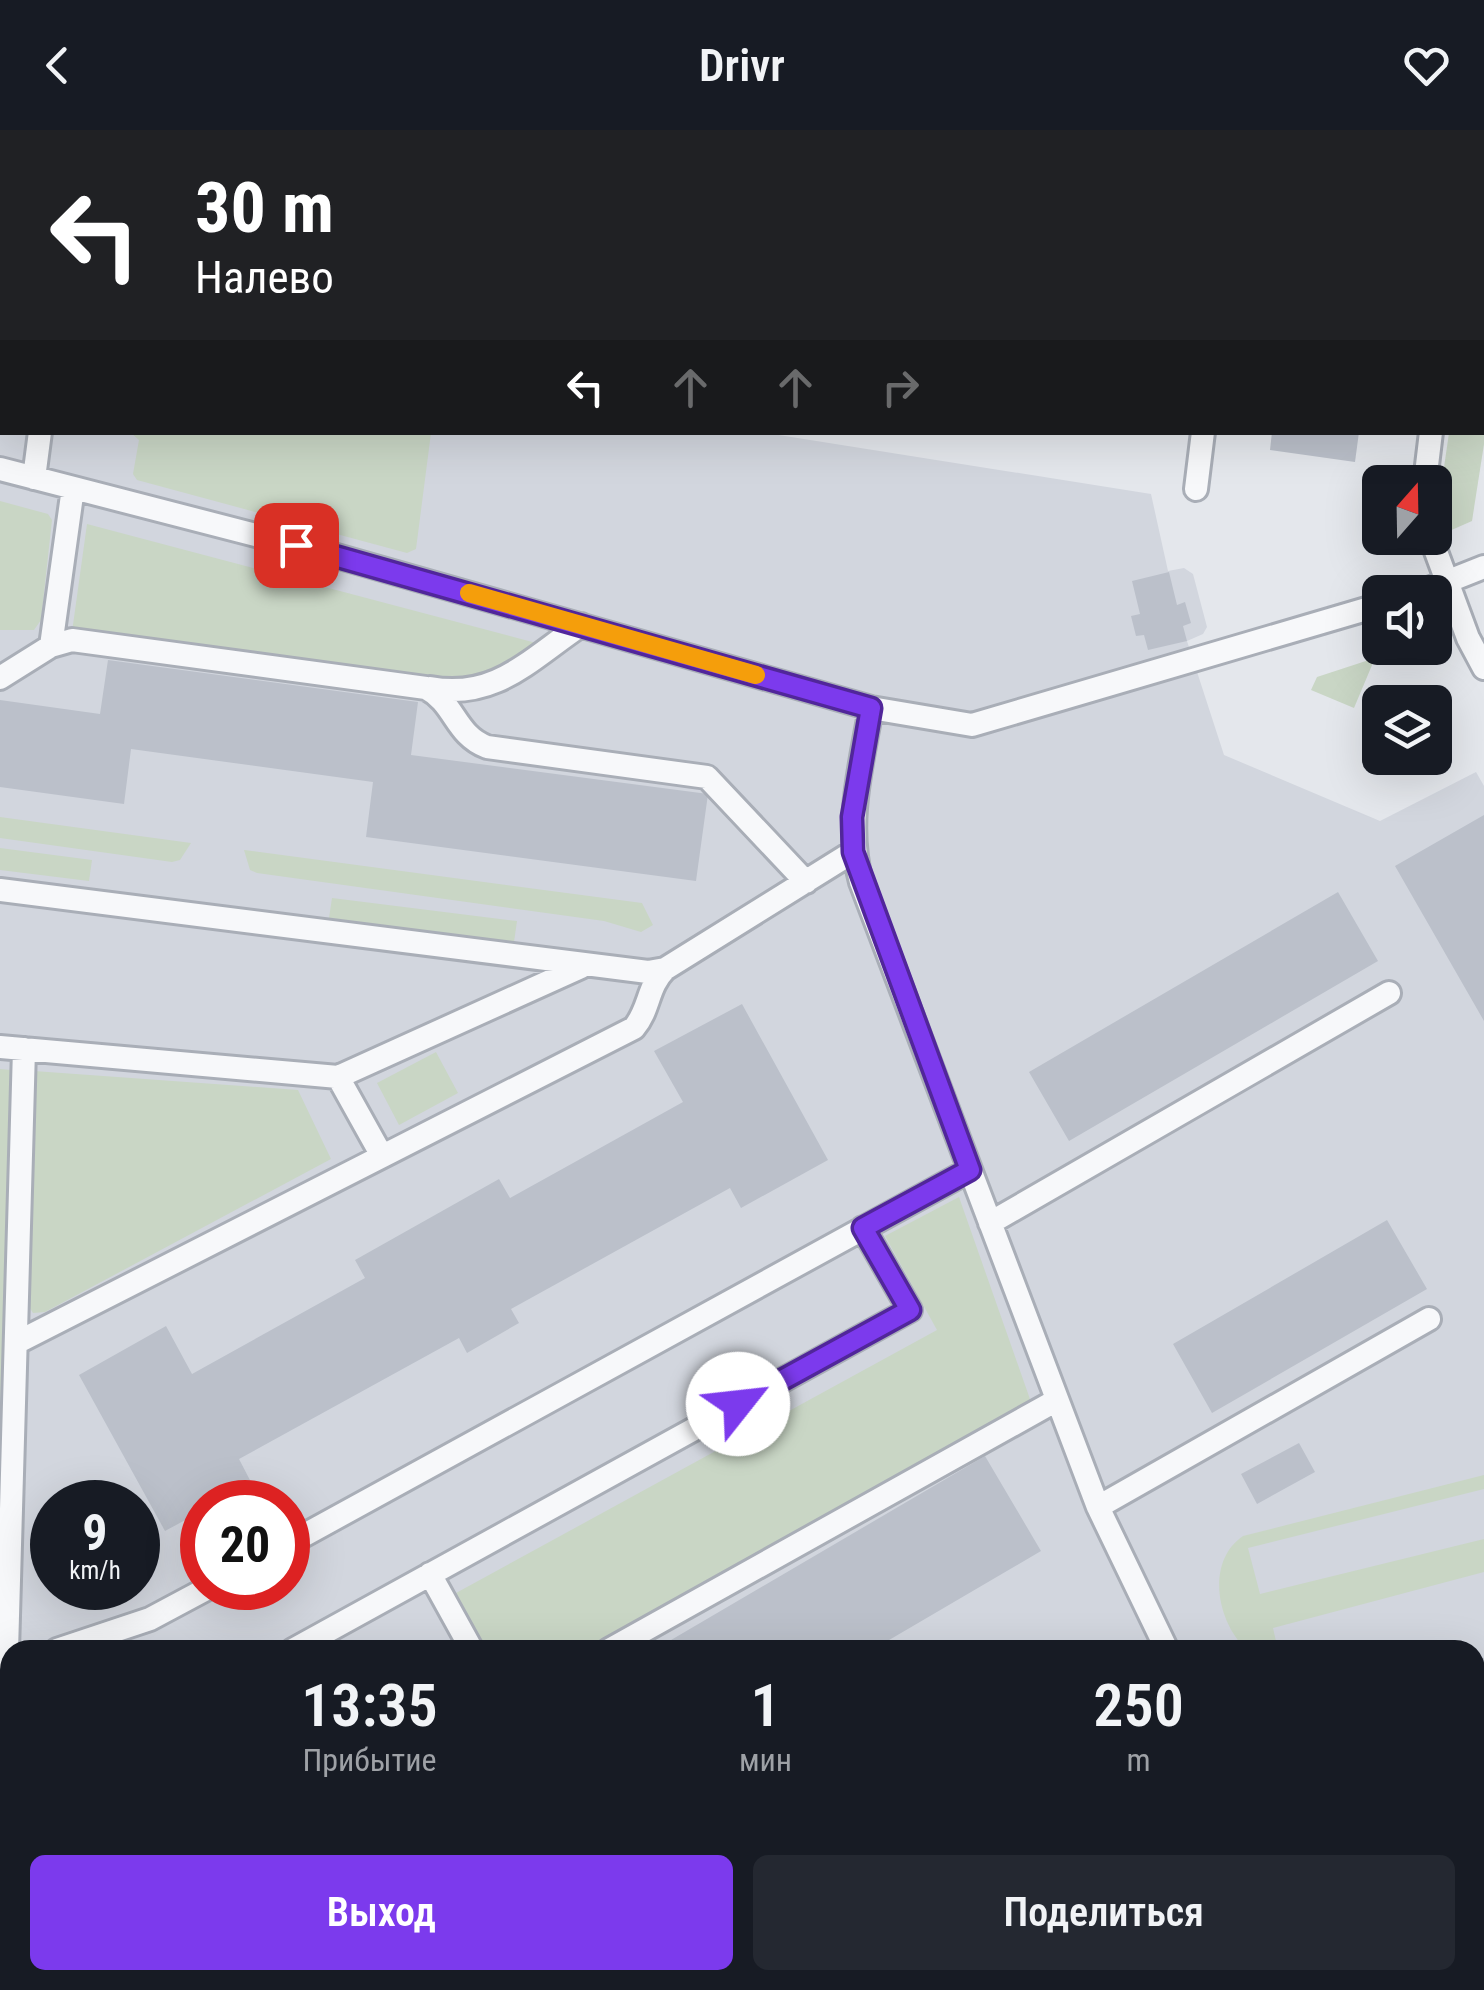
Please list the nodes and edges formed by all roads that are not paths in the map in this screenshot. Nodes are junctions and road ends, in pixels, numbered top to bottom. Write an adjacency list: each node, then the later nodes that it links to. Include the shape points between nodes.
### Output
1 (40, 435): 6 (lane)
2 (1203, 435): 8 (lane)
3 (1431, 435): 4 (lane)
4 (1427, 465)
5 (0, 469): 6 (lane)
6 (34, 478): 7 (lane)
7 (72, 488): 13 (lane); 14 (lane)
8 (1196, 489)
9 (1484, 567): 10 (lane)
10 (1452, 583)
11 (1452, 594): 15 (lane)
12 (1362, 610): 18 (lane, via 972,725)
13 (581, 625): 17 (lane, via 487,687 458,693); 18 (lane)
14 (51, 646): 16 (lane); 17 (lane, via 72,640)
15 (1484, 668)
16 (0, 678)
17 (426, 688): 20 (lane, via 444,698 470,741 486,747 708,777)
18 (871, 708): 19 (lane, via 852,817)
19 (853, 852): 20 (lane); 28 (lane)
20 (806, 882): 23 (lane)
21 (0, 890): 22 (lane)
22 (584, 966): 23 (lane); 26 (lane)
23 (665, 968): 27 (lane, via 634,1028)
24 (1389, 993): 29 (lane)
25 (12, 1048): 26 (lane); 32 (lane)
26 (338, 1077): 27 (lane)
27 (382, 1156): 32 (lane)
28 (970, 1170): 29 (lane); 30 (lane)
29 (990, 1223): 33 (lane)
30 (863, 1228): 35 (lane); 36 (lane, via 910,1310)
31 (1430, 1319): 34 (lane)
32 (16, 1343): 38 (lane)
33 (1057, 1400): 34 (lane); 42 (lane)
34 (1098, 1507): 43 (lane)
35 (310, 1532)
36 (430, 1574): 40 (lane); 41 (lane)
37 (180, 1603): 39 (lane)
38 (8, 1640)
39 (87, 1640)
40 (311, 1640)
41 (466, 1640)
42 (628, 1640)
43 (1162, 1640)

